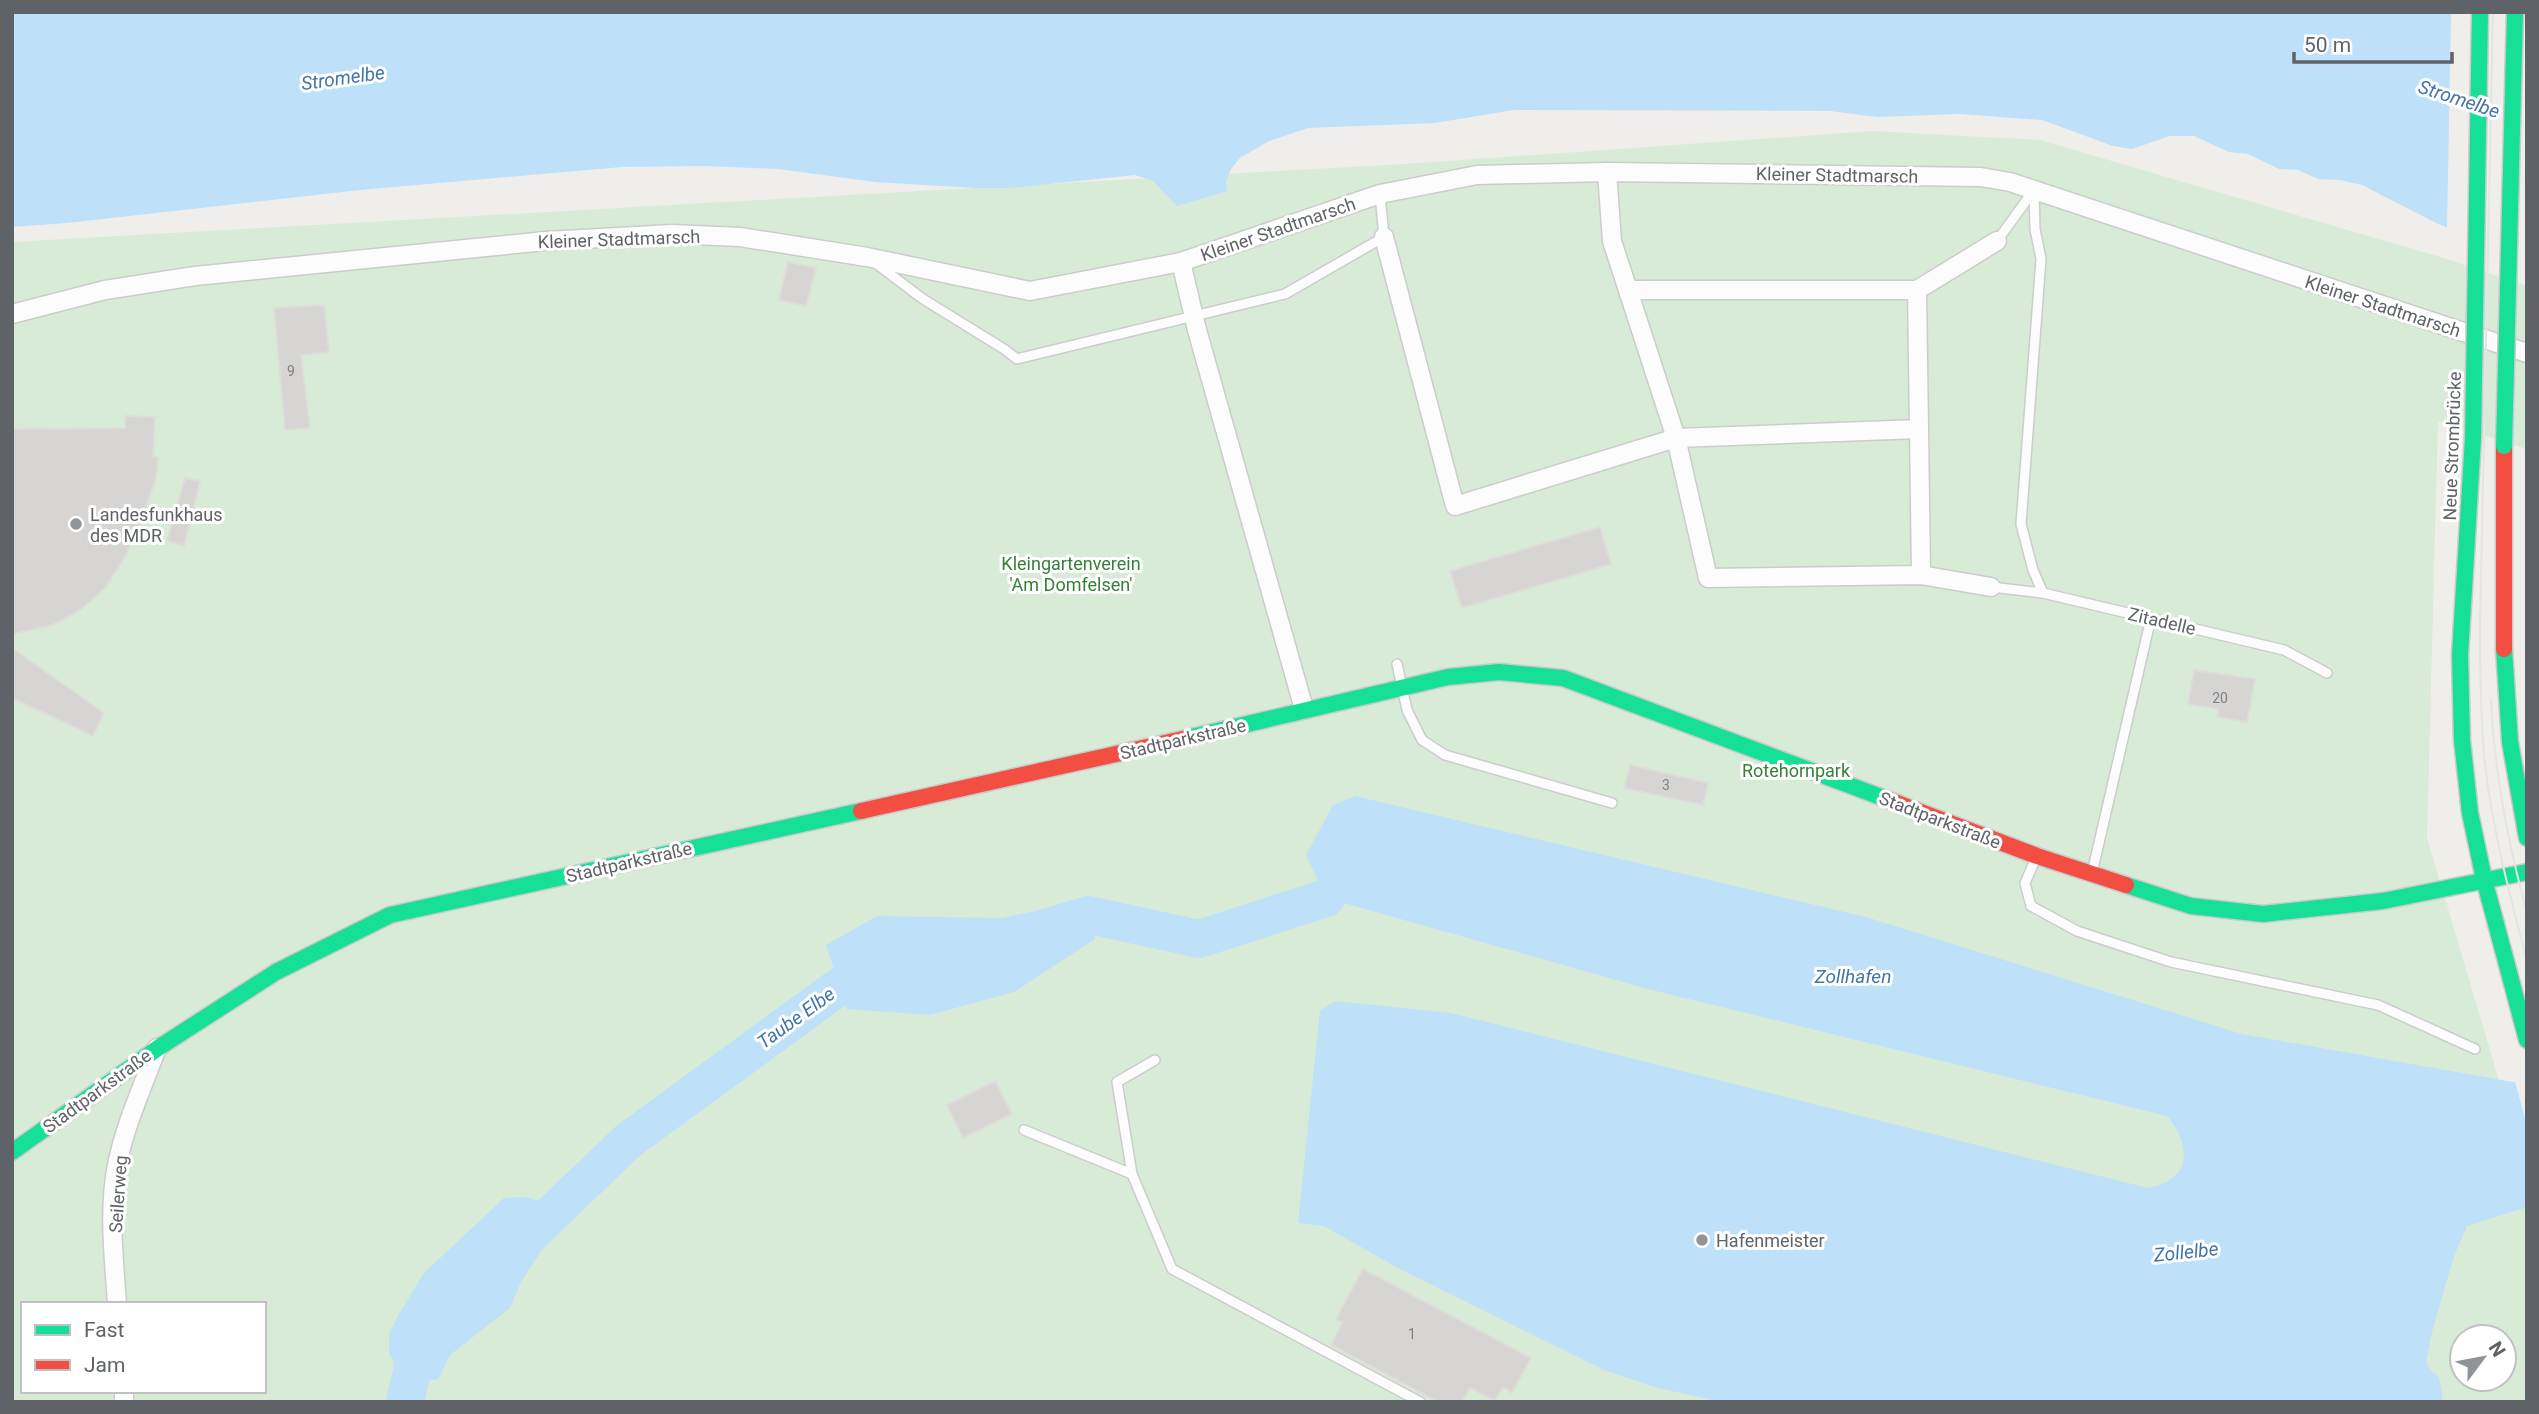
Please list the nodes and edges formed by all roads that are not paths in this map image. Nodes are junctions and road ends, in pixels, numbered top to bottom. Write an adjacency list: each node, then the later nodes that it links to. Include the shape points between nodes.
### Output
1 (2480, 12): 30 (street, Neue Strombrücke, bridge, via 2473,438 2459,654 2465,775)
2 (2515, 12): 26 (street, bridge, via 2503,569 2512,772)
3 (1608, 172): 4 (street, Kleiner Stadtmarsch, via 1981,177); 5 (street, Kleiner Stadtmarsch, via 1477,174); 10 (street, via 1612,241)
4 (2034, 190): 7 (lane); 14 (street, Kleiner Stadtmarsch); 19 (lane, via 2041,259 2021,524)
5 (1381, 194): 6 (lane); 9 (street, Kleiner Stadtmarsch)
6 (1384, 237): 13 (lane, via 1285,294); 16 (street, via 1455,506)
7 (1997, 241): 11 (street)
8 (867, 257): 9 (street, Kleiner Stadtmarsch, via 1030,292); 12 (street, Kleiner Stadtmarsch, via 740,237 672,234 547,241 176,278 105,290); 13 (lane, via 1017,359)
9 (1181, 262): 13 (street)
10 (1628, 290): 11 (street); 16 (street)
11 (1917, 290): 15 (street)
12 (12, 314)
13 (1193, 317): 24 (street)
14 (2527, 353)
15 (1919, 429): 16 (street); 17 (street)
16 (1676, 438): 17 (street, via 1707,578)
17 (1921, 575): 18 (street)
18 (1992, 587): 19 (lane, Zitadelle)
19 (2043, 593): 20 (lane, Zitadelle)
20 (2151, 618): 22 (lane, Zitadelle, via 2284,650); 29 (lane)
21 (1397, 664): 23 (lane)
22 (2327, 673)
23 (1402, 688): 24 (street, Stadtparkstraße); 25 (lane, via 1422,740 1446,755); 27 (street, Stadtparkstraße, via 1499,672 1563,678)
24 (1304, 709): 32 (street, Stadtparkstraße, via 1142,750 390,915 276,972)
25 (1612, 803)
26 (2527, 838)
27 (2037, 856): 29 (street, Stadtparkstraße); 33 (lane, via 2025,883 2031,906 2077,931 2171,962 2378,1005)
28 (2527, 872): 30 (street, Stadtparkstraße)
29 (2092, 875): 30 (street, Stadtparkstraße, via 2191,906 2263,914 2383,901)
30 (2484, 879): 31 (street, Neue Strombrücke)
31 (2527, 1040)
32 (158, 1048): 36 (street, Stadtparkstraße); 38 (street, Seilerweg, via 116,1167)
33 (2475, 1049)
34 (1154, 1060): 37 (lane, via 1117,1082)
35 (1024, 1130): 37 (lane)
36 (12, 1153)
37 (1132, 1174): 39 (lane, via 1172,1269)
38 (117, 1302)
39 (1420, 1402)

